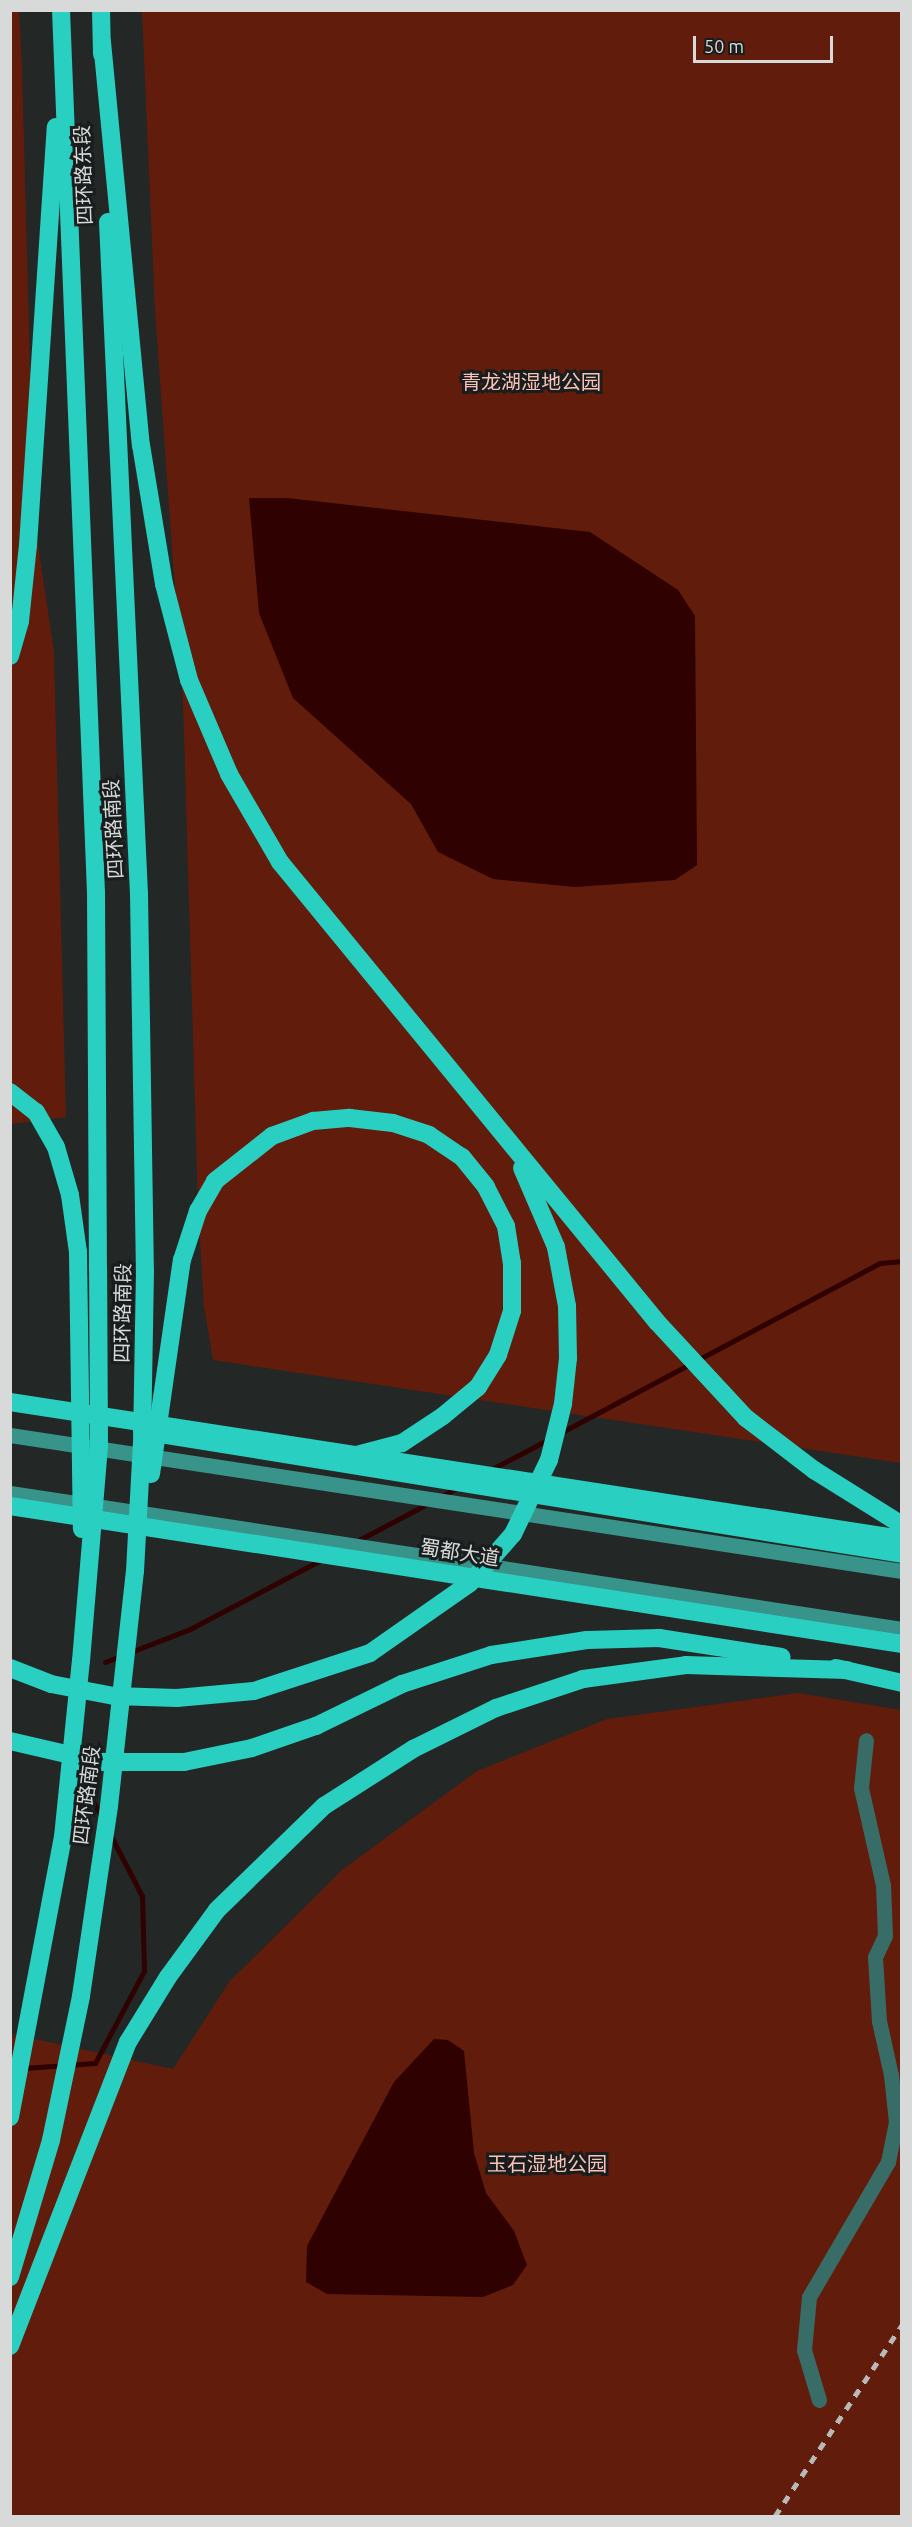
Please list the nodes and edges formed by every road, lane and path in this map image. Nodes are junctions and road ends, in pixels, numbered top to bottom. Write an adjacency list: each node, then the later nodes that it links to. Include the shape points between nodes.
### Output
1 (61, 10): 3 (highway, 四环路东段)
2 (101, 10): 4 (highway, 四环路东段)
3 (62, 42): 5 (highway, 四环路东段); 7 (highway, via 28,545 20,621)
4 (102, 42): 6 (highway, 四环路东段); 9 (highway, via 141,445 164,584 189,680 229,774 280,862)
5 (74, 337): 23 (highway, 四环路南段, bridge, via 96,892 99,1445)
6 (111, 337): 19 (highway, 四环路南段, bridge, via 139,894 145,1271)
7 (10, 656)
8 (10, 1092): 23 (highway, bridge, via 36,1112 56,1147 70,1195 78,1252 82,1364)
9 (515, 1151): 16 (highway, via 657,1322 746,1418 814,1470); 24 (highway, bridge, via 556,1247 567,1306 568,1358 563,1404 549,1460 513,1534 470,1583 370,1653 254,1691 177,1698 114,1696 51,1684)
10 (10, 1402): 17 (highway, bridge)
11 (10, 1410): 13 (highway)
12 (10, 1435): 20 (main road)
13 (333, 1462): 18 (highway); 19 (highway, bridge, via 402,1443 478,1387 498,1355 512,1311 512,1263 506,1226 486,1187 462,1158 429,1135 393,1123 350,1118 313,1121 272,1136 215,1181 198,1211 182,1260)
14 (10, 1493): 21 (main road)
15 (10, 1506): 22 (highway, 蜀都大道, bridge)
16 (902, 1526)
17 (902, 1539)
18 (902, 1554)
19 (135, 1571): 30 (highway, 四环路南段, bridge, via 109,1806 81,1996 51,2140)
20 (902, 1571)
21 (902, 1629)
22 (902, 1644)
23 (81, 1662): 29 (highway, 四环路南段, bridge, via 63,1837)
24 (10, 1668)
25 (847, 1670): 26 (highway); 28 (highway, via 659,1638 587,1640 491,1655 402,1684 316,1726 252,1748 184,1762 101,1762); 31 (highway, via 686,1665 583,1679 496,1708 413,1749 324,1806 218,1910 168,1977 128,2042)
26 (902, 1683)
27 (866, 1740): 32 (street, via 861,1788 883,1885 885,1936 874,1957 879,2021 891,2074 896,2122 888,2162 809,2297 804,2350)
28 (10, 1741)
29 (10, 2117)
30 (10, 2277)
31 (10, 2346)
32 (819, 2400)

